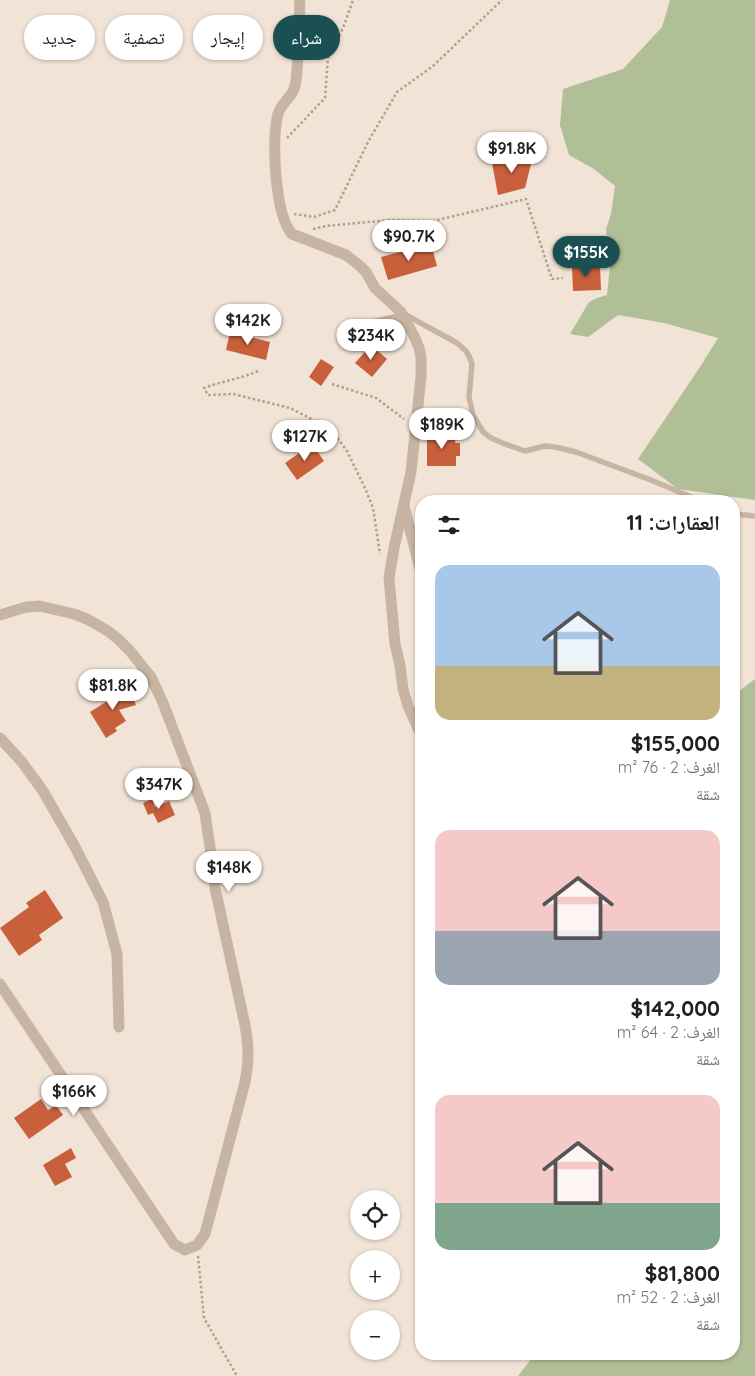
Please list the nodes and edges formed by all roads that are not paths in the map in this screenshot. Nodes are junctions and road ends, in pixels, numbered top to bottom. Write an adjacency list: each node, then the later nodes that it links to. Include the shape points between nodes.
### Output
1 (300, 0): 2 (street, via 296,82 278,111 276,122 274,152 282,213 292,234 346,255 360,266 375,288)
2 (403, 315): 3 (street, via 375,324); 4 (lane, via 466,351 472,364 469,397 473,415 483,432 491,438 525,451 545,446 576,452); 5 (street, via 416,338 421,357 411,472)
3 (355, 344)
4 (687, 495)
5 (404, 504): 8 (street); 10 (street, via 389,578 403,689)
6 (740, 515): 7 (lane)
7 (755, 516)
8 (415, 549)
9 (0, 615): 12 (street, via 40,606 87,619 118,639 151,677 205,813 215,888 245,1026 249,1059 205,1234 197,1245 185,1250 174,1244)
10 (415, 722)
11 (0, 738): 13 (street, via 42,791 103,902 117,954)
12 (0, 984)
13 (119, 1027)

